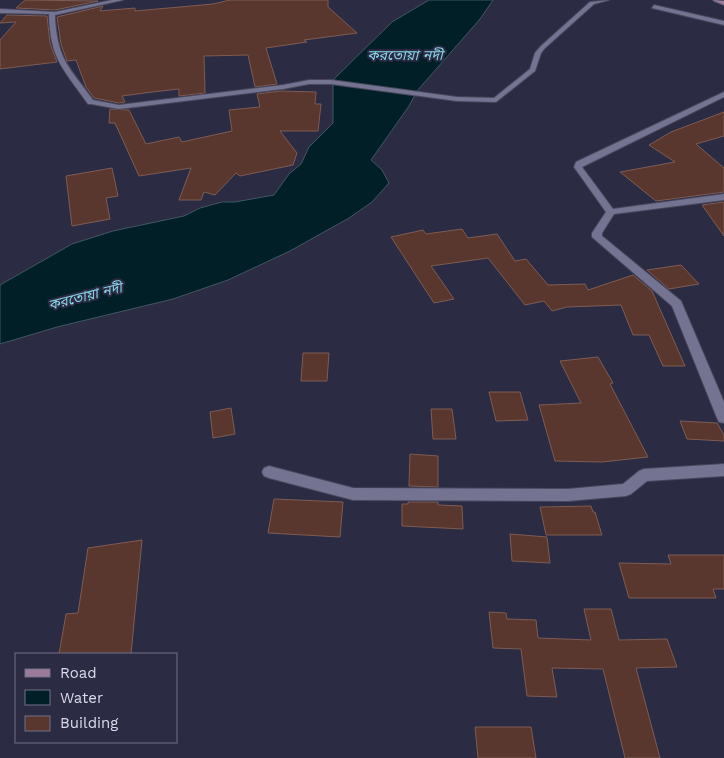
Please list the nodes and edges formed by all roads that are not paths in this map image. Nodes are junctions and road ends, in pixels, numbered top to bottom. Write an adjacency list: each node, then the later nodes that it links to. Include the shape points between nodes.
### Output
1 (120, 0): 7 (street)
2 (606, 0): 7 (street, via 592,3 543,47 533,70 496,100 457,99 331,82 309,82 119,107 91,102 63,66 52,29)
3 (716, 0): 4 (street)
4 (724, 3)
5 (654, 7): 8 (street)
6 (0, 11): 7 (street)
7 (52, 14)
8 (724, 23)
9 (724, 94): 11 (street, via 579,164)
10 (724, 196): 11 (street)
11 (611, 212): 12 (street, via 597,237 677,304)
12 (724, 418)
13 (724, 470): 14 (street, via 644,475 626,490 568,495 353,494)
14 (269, 472)

